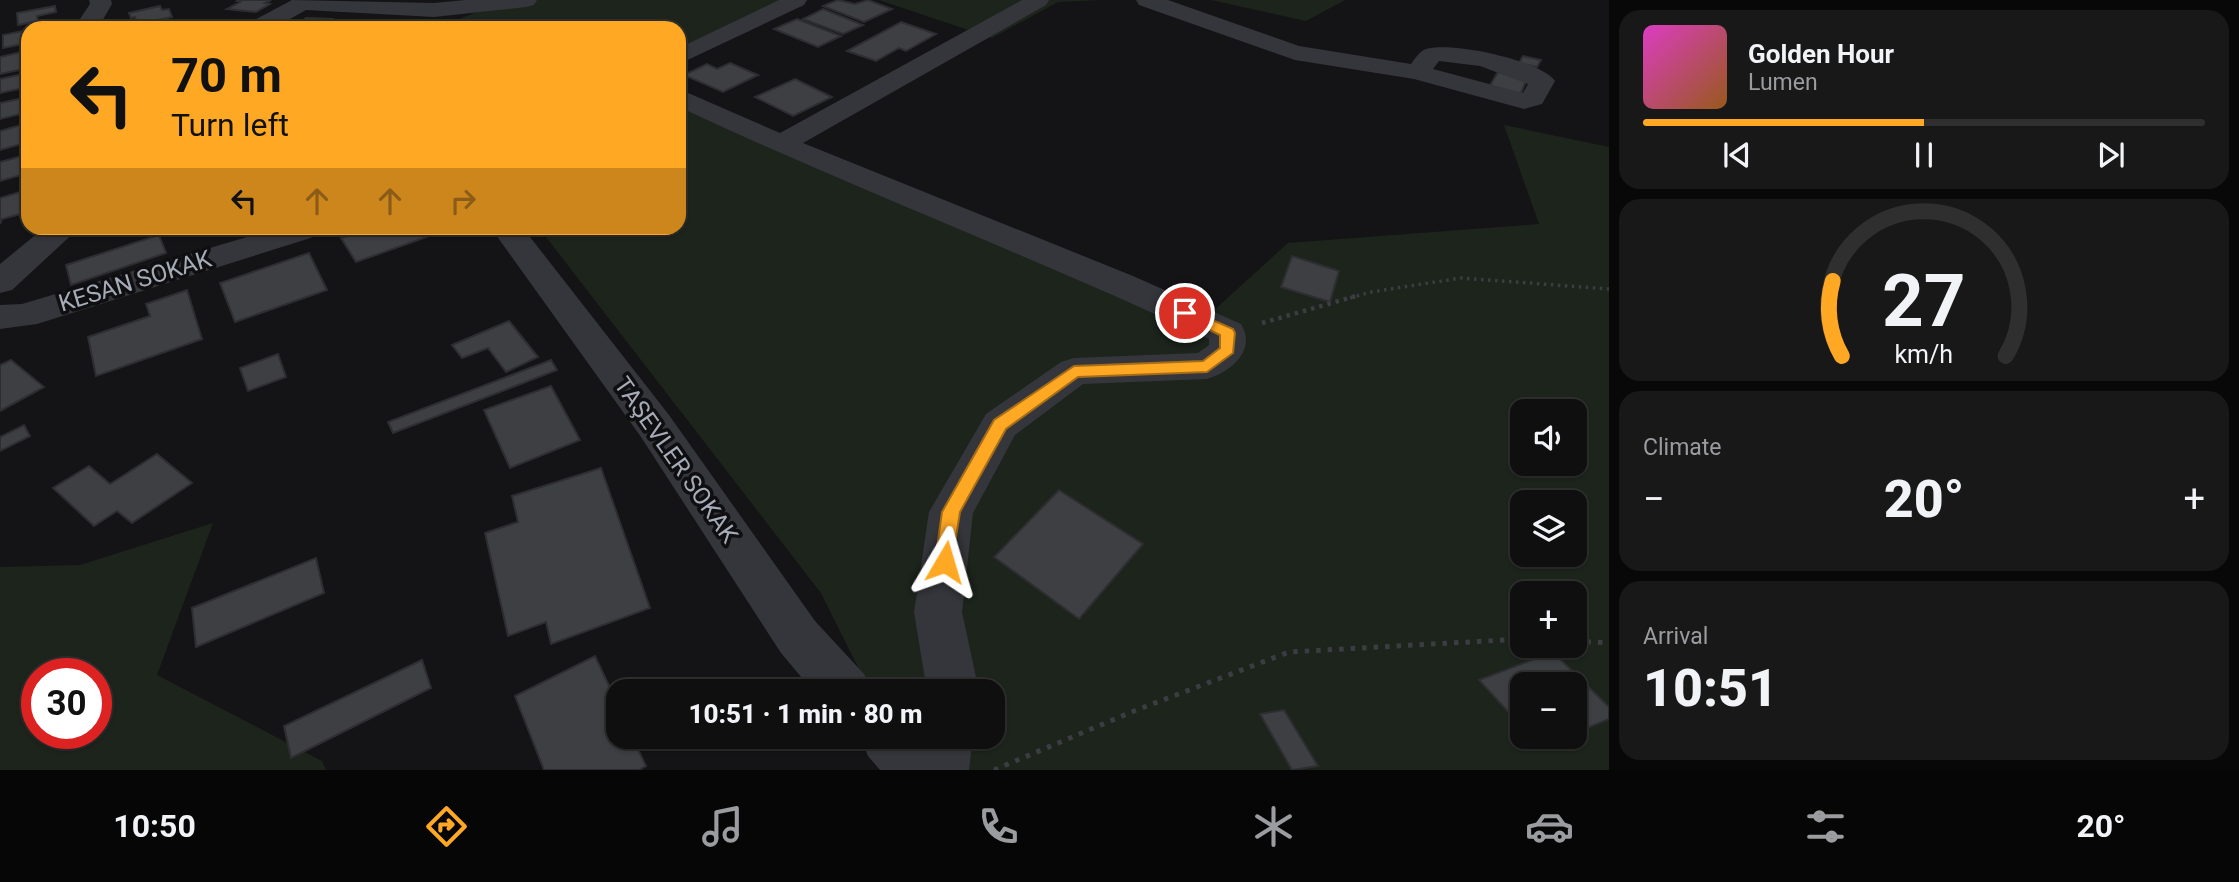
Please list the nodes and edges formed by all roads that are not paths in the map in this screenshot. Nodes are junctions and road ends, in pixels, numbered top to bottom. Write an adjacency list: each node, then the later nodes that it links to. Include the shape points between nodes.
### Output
1 (100, 0): 8 (street)
2 (526, 0): 7 (street)
3 (796, 0): 10 (street)
4 (1038, 0): 13 (street)
5 (1147, 0): 11 (street, via 1295,53)
6 (304, 1): 7 (street, via 472,16); 9 (street)
7 (491, 9)
8 (90, 21)
9 (269, 21)
10 (686, 54)
11 (1416, 72)
12 (686, 102): 13 (street)
13 (781, 144): 20 (street, via 1228,333 1227,350 1207,366 1074,371 1000,425 951,512 938,612)
14 (55, 235): 17 (street)
15 (286, 235): 18 (street, KESAN SOKAK, via 24,316)
16 (511, 235): 19 (street, TAŞEVLER SOKAK, via 655,426 798,636)
17 (0, 282)
18 (0, 317)
19 (836, 679)
20 (951, 679)
21 (898, 749): 23 (street)
22 (944, 749): 24 (street)
23 (916, 770)
24 (941, 770)

